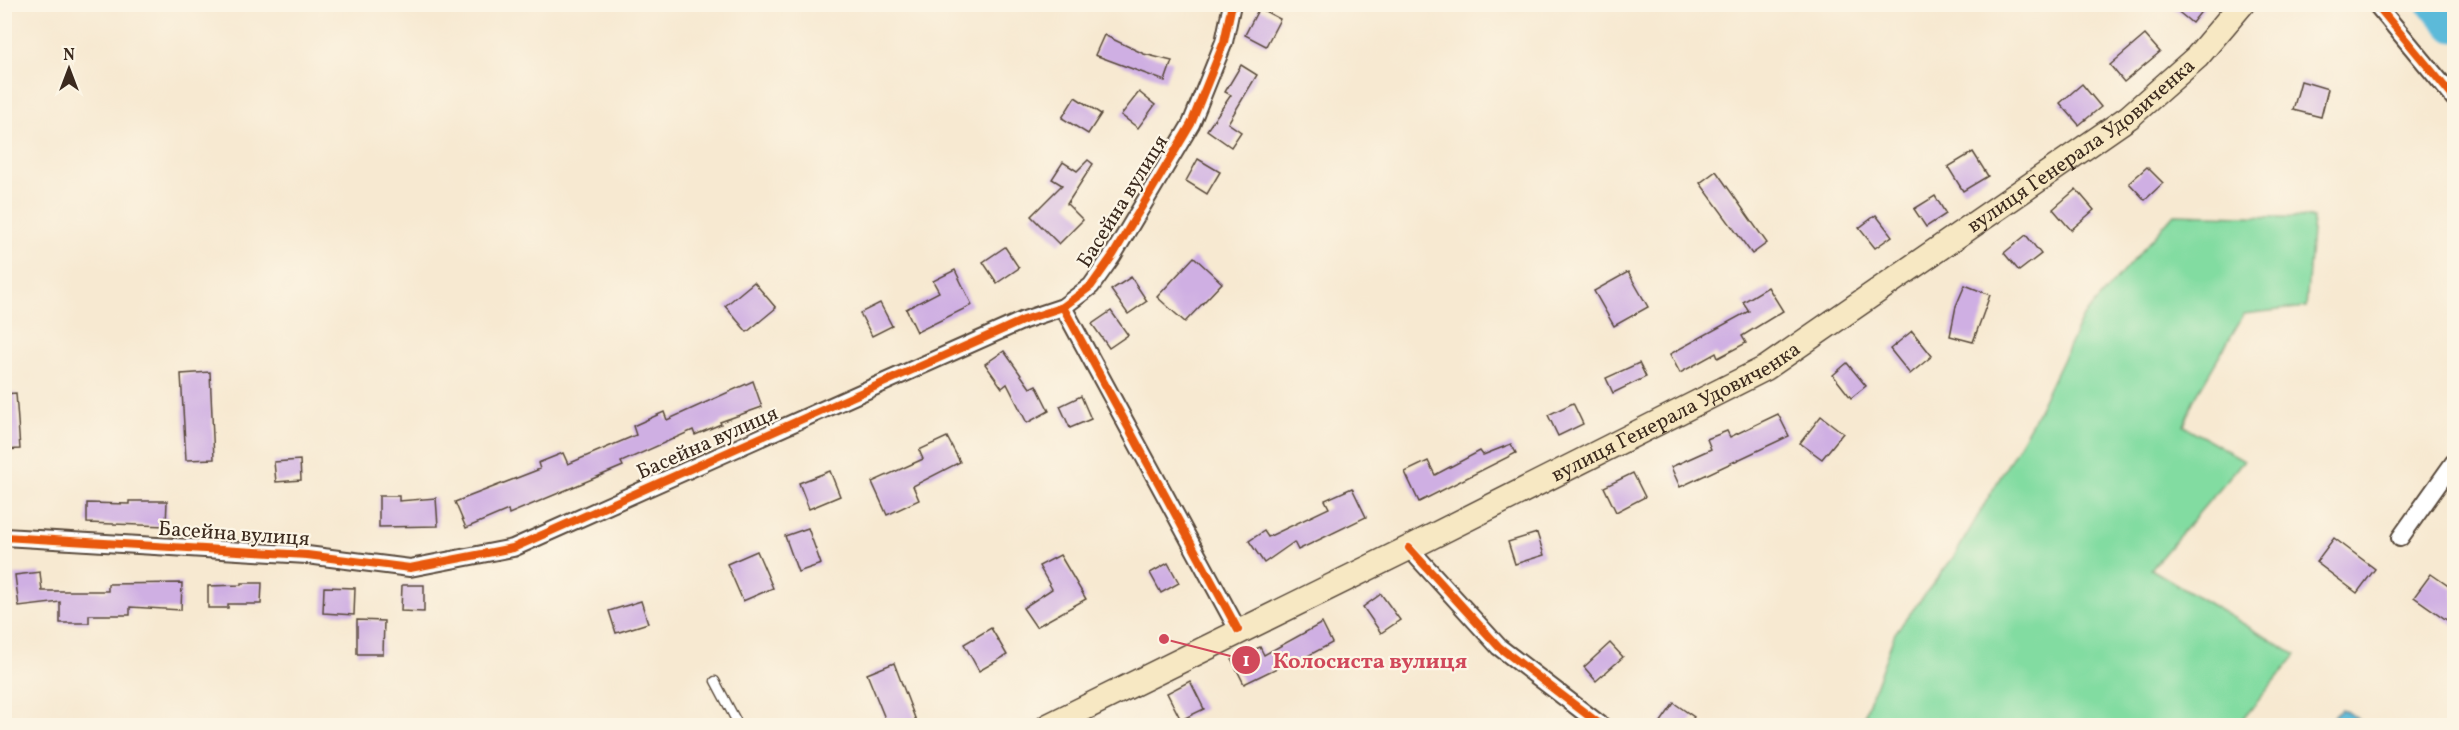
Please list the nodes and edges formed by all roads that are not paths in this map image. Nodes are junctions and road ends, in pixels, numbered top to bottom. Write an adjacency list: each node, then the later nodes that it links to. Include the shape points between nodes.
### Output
1 (1232, 4): 5 (street, Басейна вулиця, via 1224,42 1191,123 1091,286)
2 (2242, 4): 10 (main road, вулиця Генерала Удовиченка, via 2198,57 2129,117 1766,368)
3 (2376, 4): 4 (street)
4 (2454, 98)
5 (1063, 307): 8 (street, Басейна вулиця, via 1024,320 513,548 411,568 307,555); 11 (street)
6 (2454, 462): 7 (street)
7 (2450, 480): 9 (street)
8 (4, 537)
9 (2400, 538)
10 (1409, 548): 11 (main road, вулиця Генерала Удовиченка); 15 (street, via 1498,647)
11 (1238, 630): 14 (main road, вулиця Генерала Удовиченка)
12 (715, 681): 13 (lane)
13 (739, 726)
14 (1048, 726)
15 (1602, 726)

